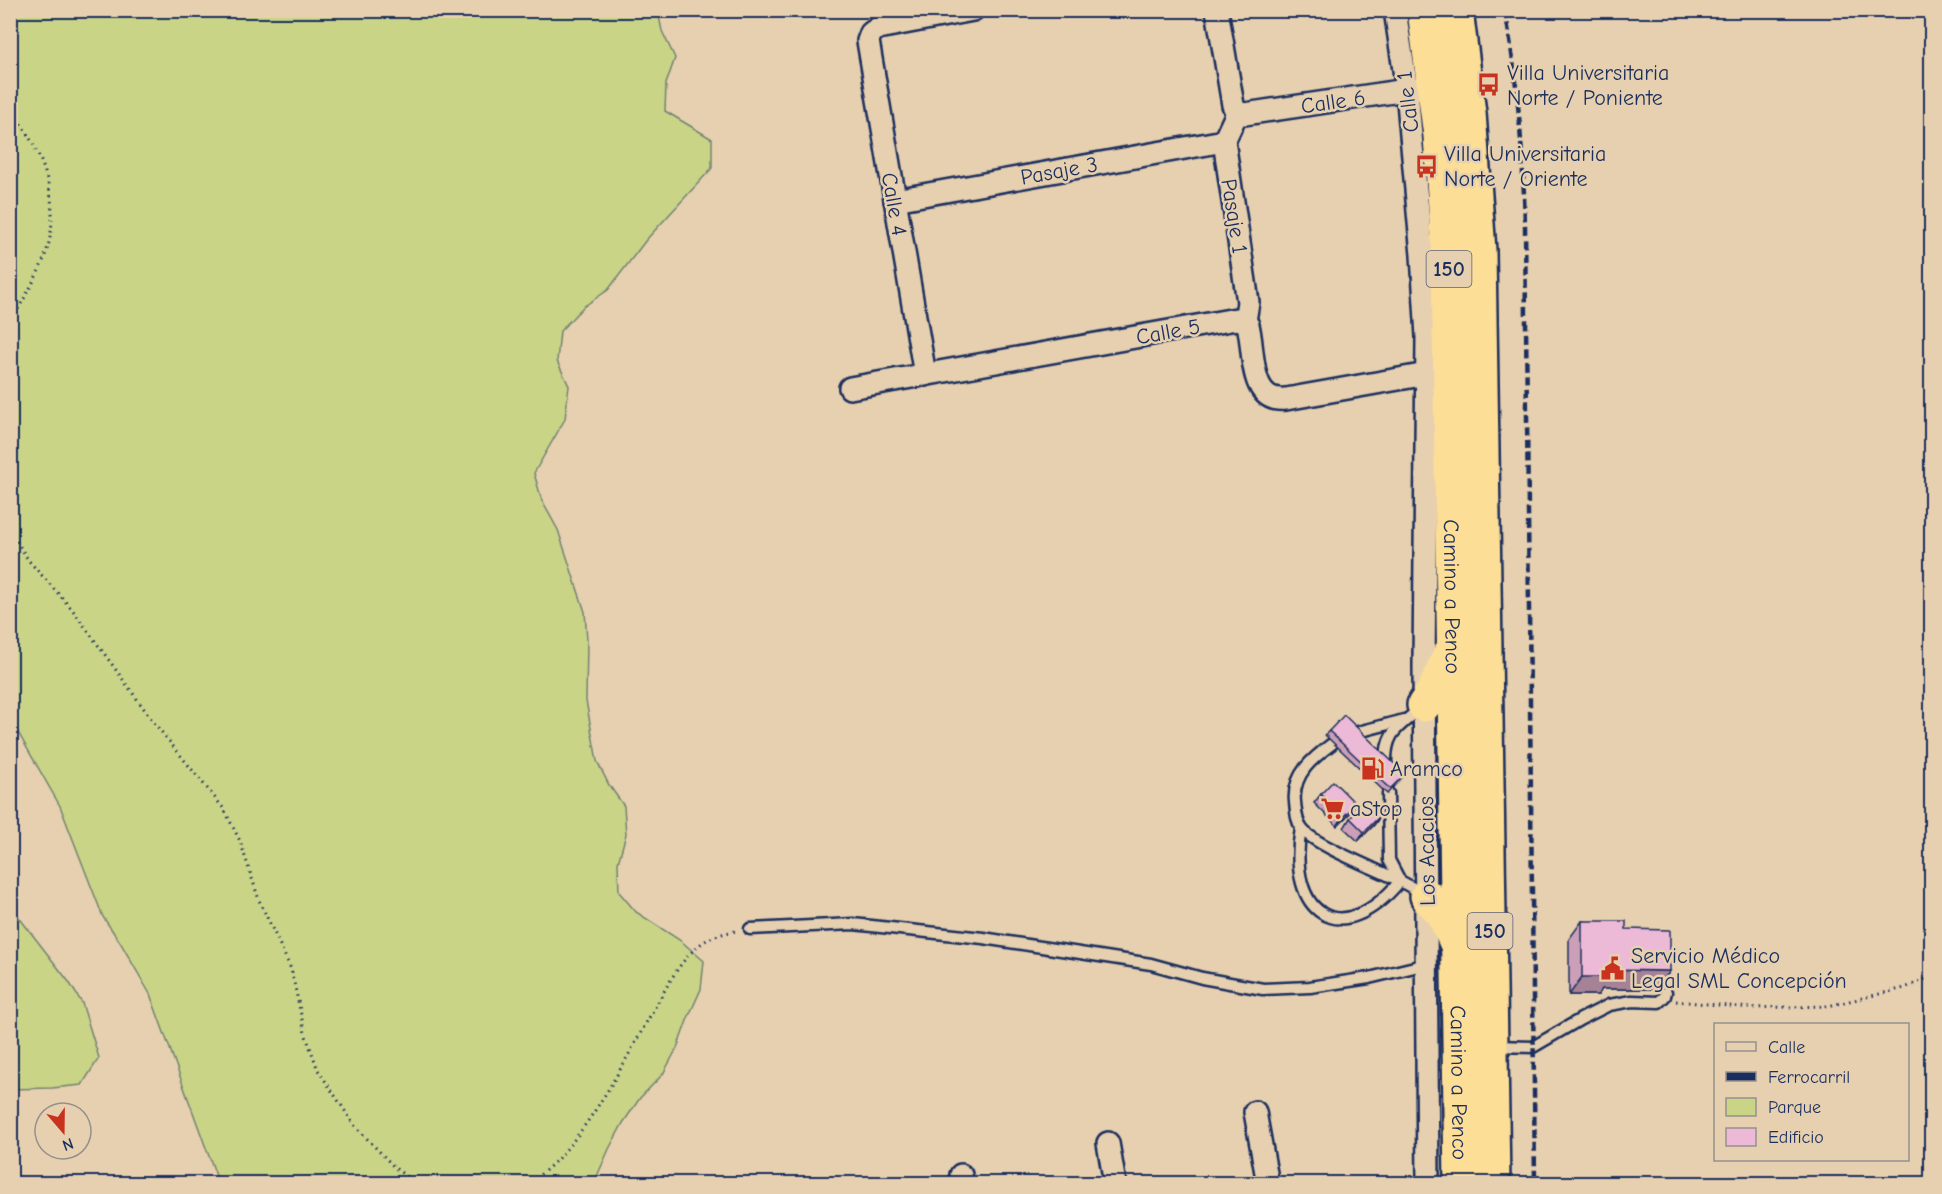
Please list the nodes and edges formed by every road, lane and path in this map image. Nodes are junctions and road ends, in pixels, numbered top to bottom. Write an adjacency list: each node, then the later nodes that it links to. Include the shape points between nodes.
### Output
1 (1217, 10): 8 (street)
2 (1395, 10): 6 (street, Calle 1)
3 (1424, 10): 6 (highway, Camino a Penco / 150)
4 (1456, 10): 6 (highway, Camino a Penco / 150)
5 (967, 11): 10 (street, Calle 4, via 881,27 871,33 868,45)
6 (1436, 86): 8 (street, Calle 6); 13 (street, Calle 1, via 1422,255); 17 (highway, Camino a Penco / 150, via 1448,250); 30 (highway, Camino a Penco / 150, via 1476,183)
7 (10, 109): 12 (path, via 43,163 51,216 45,255)
8 (1237, 113): 9 (street)
9 (1224, 141): 10 (street, Pasaje 3); 11 (street, Pasaje 1, via 1248,302)
10 (895, 200): 14 (street, Calle 4)
11 (1245, 321): 13 (street, via 1250,329 1259,385 1275,399); 14 (street, Calle 5, via 1236,319)
12 (10, 324)
13 (1427, 374): 18 (street, Los Acacios)
14 (925, 375): 15 (street, Calle 5)
15 (850, 388)
16 (10, 531): 33 (path, via 29,561 79,617 155,724 224,809 291,969 304,1032 318,1070 355,1126)
17 (1454, 640): 18 (highway, via 1442,673); 26 (highway, Camino a Penco / 150)
18 (1416, 712): 19 (lane); 21 (lane, via 1392,732); 24 (street, Los Acacios)
19 (1354, 733)
20 (1333, 743): 23 (lane, via 1297,780 1296,816)
21 (1386, 764)
22 (1388, 793): 24 (lane, via 1389,860)
23 (1301, 828): 24 (lane, via 1334,849); 24 (lane, via 1298,862 1302,887 1311,904 1325,914 1346,918)
24 (1414, 888): 26 (highway, via 1444,916); 27 (street, Los Acacios)
25 (750, 929): 27 (lane, via 853,924 983,938 1151,964 1263,989 1369,978); 34 (path, via 712,937 683,963 583,1127 551,1166)
26 (1458, 951): 38 (highway, Camino a Penco / 150)
27 (1426, 964): 37 (street, Los Acacios)
28 (1932, 976): 29 (path, via 1905,988 1828,1006 1750,1008)
29 (1664, 996): 30 (lane, via 1655,1002 1609,1005 1533,1047)
30 (1491, 1046): 39 (highway, Camino a Penco / 150)
31 (1255, 1112): 36 (street)
32 (1108, 1143): 35 (street)
33 (416, 1184)
34 (525, 1184)
35 (1115, 1184)
36 (1268, 1184)
37 (1428, 1184)
38 (1461, 1184)
39 (1493, 1184)

